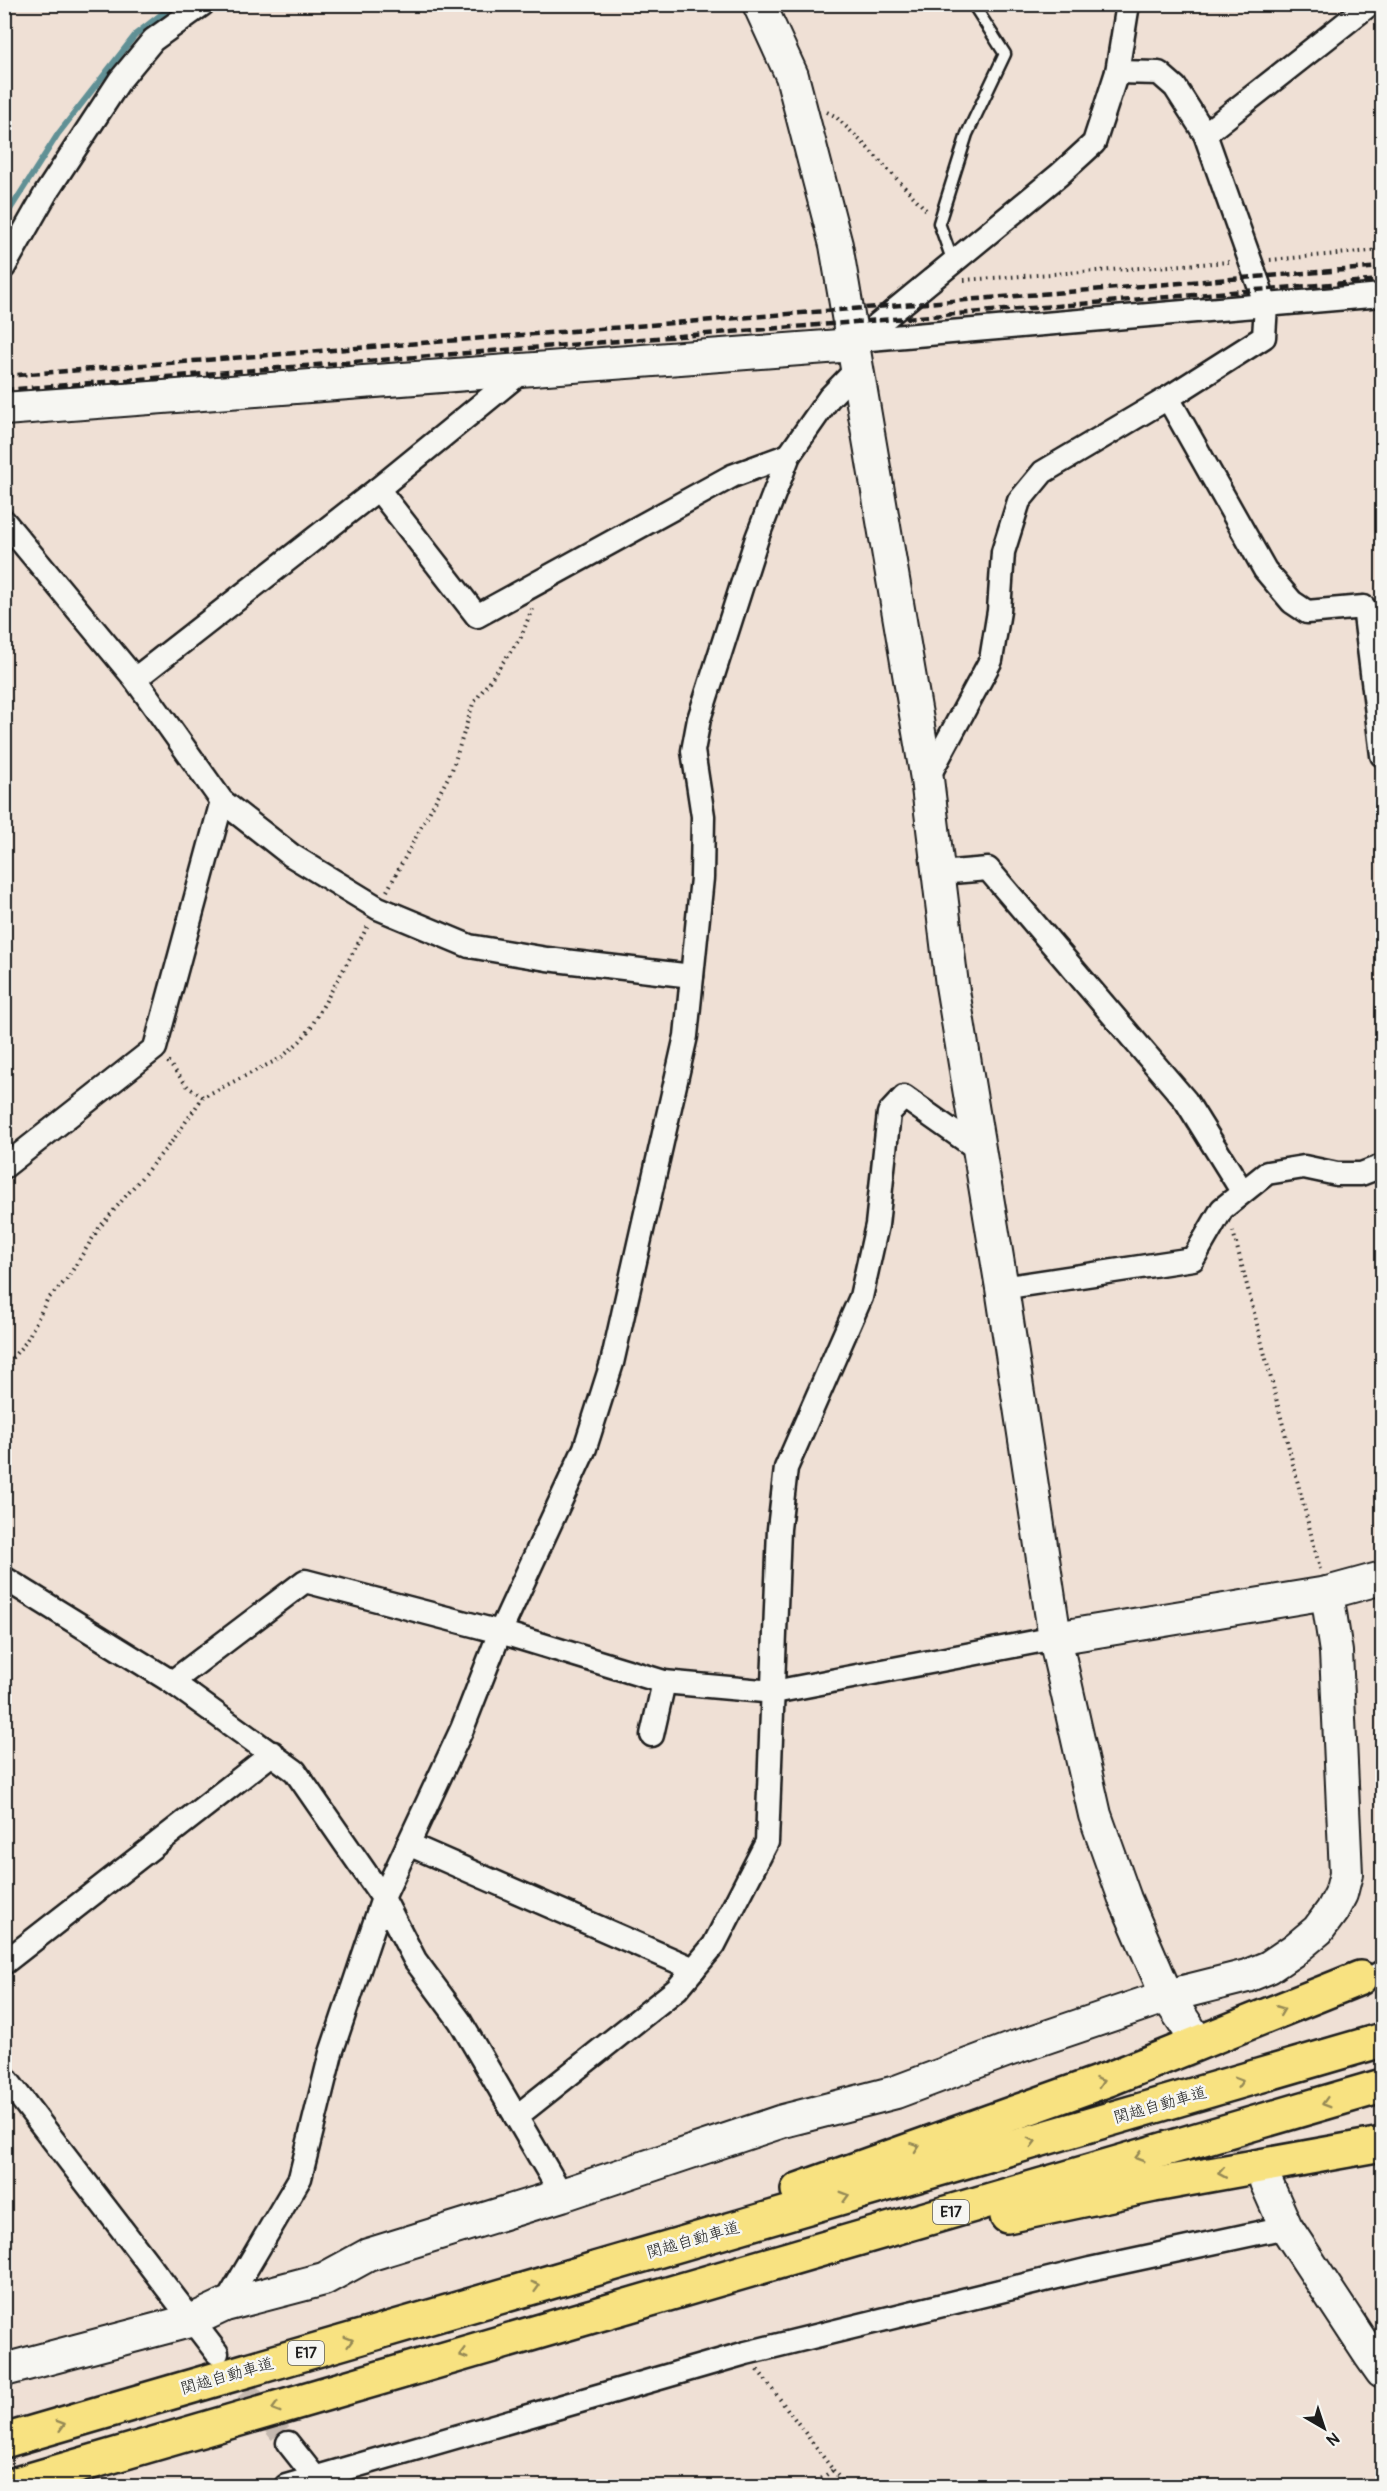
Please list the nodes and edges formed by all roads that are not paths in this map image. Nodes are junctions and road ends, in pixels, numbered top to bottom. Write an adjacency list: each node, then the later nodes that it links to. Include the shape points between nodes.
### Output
1 (203, 4): 9 (street, via 153,40 120,80 46,193)
2 (759, 4): 12 (street, via 799,98 836,245)
3 (973, 4): 8 (lane, via 1005,54 967,134 939,223)
4 (1128, 4): 6 (street)
5 (1370, 4): 7 (street)
6 (1117, 72): 7 (street, via 1159,73 1175,87); 8 (street, via 1094,143)
7 (1205, 134): 11 (street)
8 (954, 262): 12 (street)
9 (4, 267)
10 (1383, 295): 11 (street)
11 (1266, 305): 12 (street); 14 (street, via 1263,337)
12 (856, 351): 13 (street); 16 (street); 21 (street)
13 (525, 369): 15 (street); 17 (street)
14 (1168, 398): 20 (street, via 1265,570 1292,602 1307,612 1364,607); 21 (street, via 1043,472 1018,501 1003,552 991,660)
15 (4, 409)
16 (789, 454): 17 (street, via 732,476 477,616); 24 (street, via 757,538 699,719 693,750 702,826 702,878)
17 (378, 489): 19 (street)
18 (4, 521): 19 (street)
19 (135, 679): 22 (street)
20 (1383, 755)
21 (927, 779): 23 (street)
22 (222, 801): 24 (street, via 291,855 378,908 469,946); 27 (street, via 155,1048)
23 (939, 873): 25 (street, via 952,985); 28 (street, via 988,869 1186,1101)
24 (692, 976): 33 (street, via 686,1036 612,1364 585,1448)
25 (979, 1150): 29 (street); 37 (street, via 904,1097 889,1113 877,1225 861,1297 786,1468 779,1529)
26 (1383, 1166): 28 (street, via 1361,1174 1304,1167 1267,1173)
27 (4, 1167)
28 (1242, 1191): 29 (street, via 1222,1209 1193,1258)
29 (1002, 1288): 34 (street)
30 (4, 1578): 35 (street)
31 (1383, 1578): 32 (street)
32 (1327, 1593): 34 (street); 45 (street, via 1336,1652 1346,1874 1341,1893 1318,1930 1269,1967)
33 (500, 1632): 35 (street, via 305,1581); 36 (street); 40 (street, via 462,1729)
34 (1055, 1638): 37 (street); 45 (street, via 1095,1815 1125,1899)
35 (172, 1682): 39 (street)
36 (664, 1682): 37 (street); 38 (street)
37 (774, 1692): 43 (street, via 767,1842 714,1945)
38 (652, 1735)
39 (273, 1754): 41 (street, via 296,1771); 42 (street)
40 (408, 1844): 41 (street); 43 (street)
41 (383, 1898): 50 (street, via 415,1960 460,2021); 56 (street, via 331,2053 300,2178)
42 (4, 1963)
43 (694, 1969): 50 (street, via 677,1989)
44 (1372, 1972): 55 (highway, one-way to 44, via 835,2175 1109,2079)
45 (1167, 1996): 46 (street); 53 (street, via 896,2092 783,2121)
46 (1191, 2032)
47 (1383, 2040): 55 (highway, 関越自動車道 / E17, one-way to 47)
48 (4, 2076): 57 (street)
49 (1383, 2086): 58 (highway, E17, one-way to 58)
50 (516, 2116): 53 (street)
51 (1383, 2144): 58 (highway, one-way to 58, via 1154,2185 990,2220 643,2312)
52 (1266, 2182): 54 (street)
53 (562, 2195): 56 (street, via 368,2255 324,2279)
54 (1286, 2227): 61 (street); 64 (street, via 1090,2269 746,2353)
55 (607, 2265): 62 (highway, 関越自動車道 / E17, one-way to 55)
56 (225, 2305): 57 (street)
57 (193, 2320): 59 (street); 60 (street)
58 (519, 2337): 65 (highway, E17, one-way to 65)
59 (217, 2353)
60 (4, 2370)
61 (1383, 2372)
62 (4, 2441)
63 (288, 2443): 64 (street)
64 (319, 2482): 66 (street)
65 (9, 2487)
66 (286, 2487)

